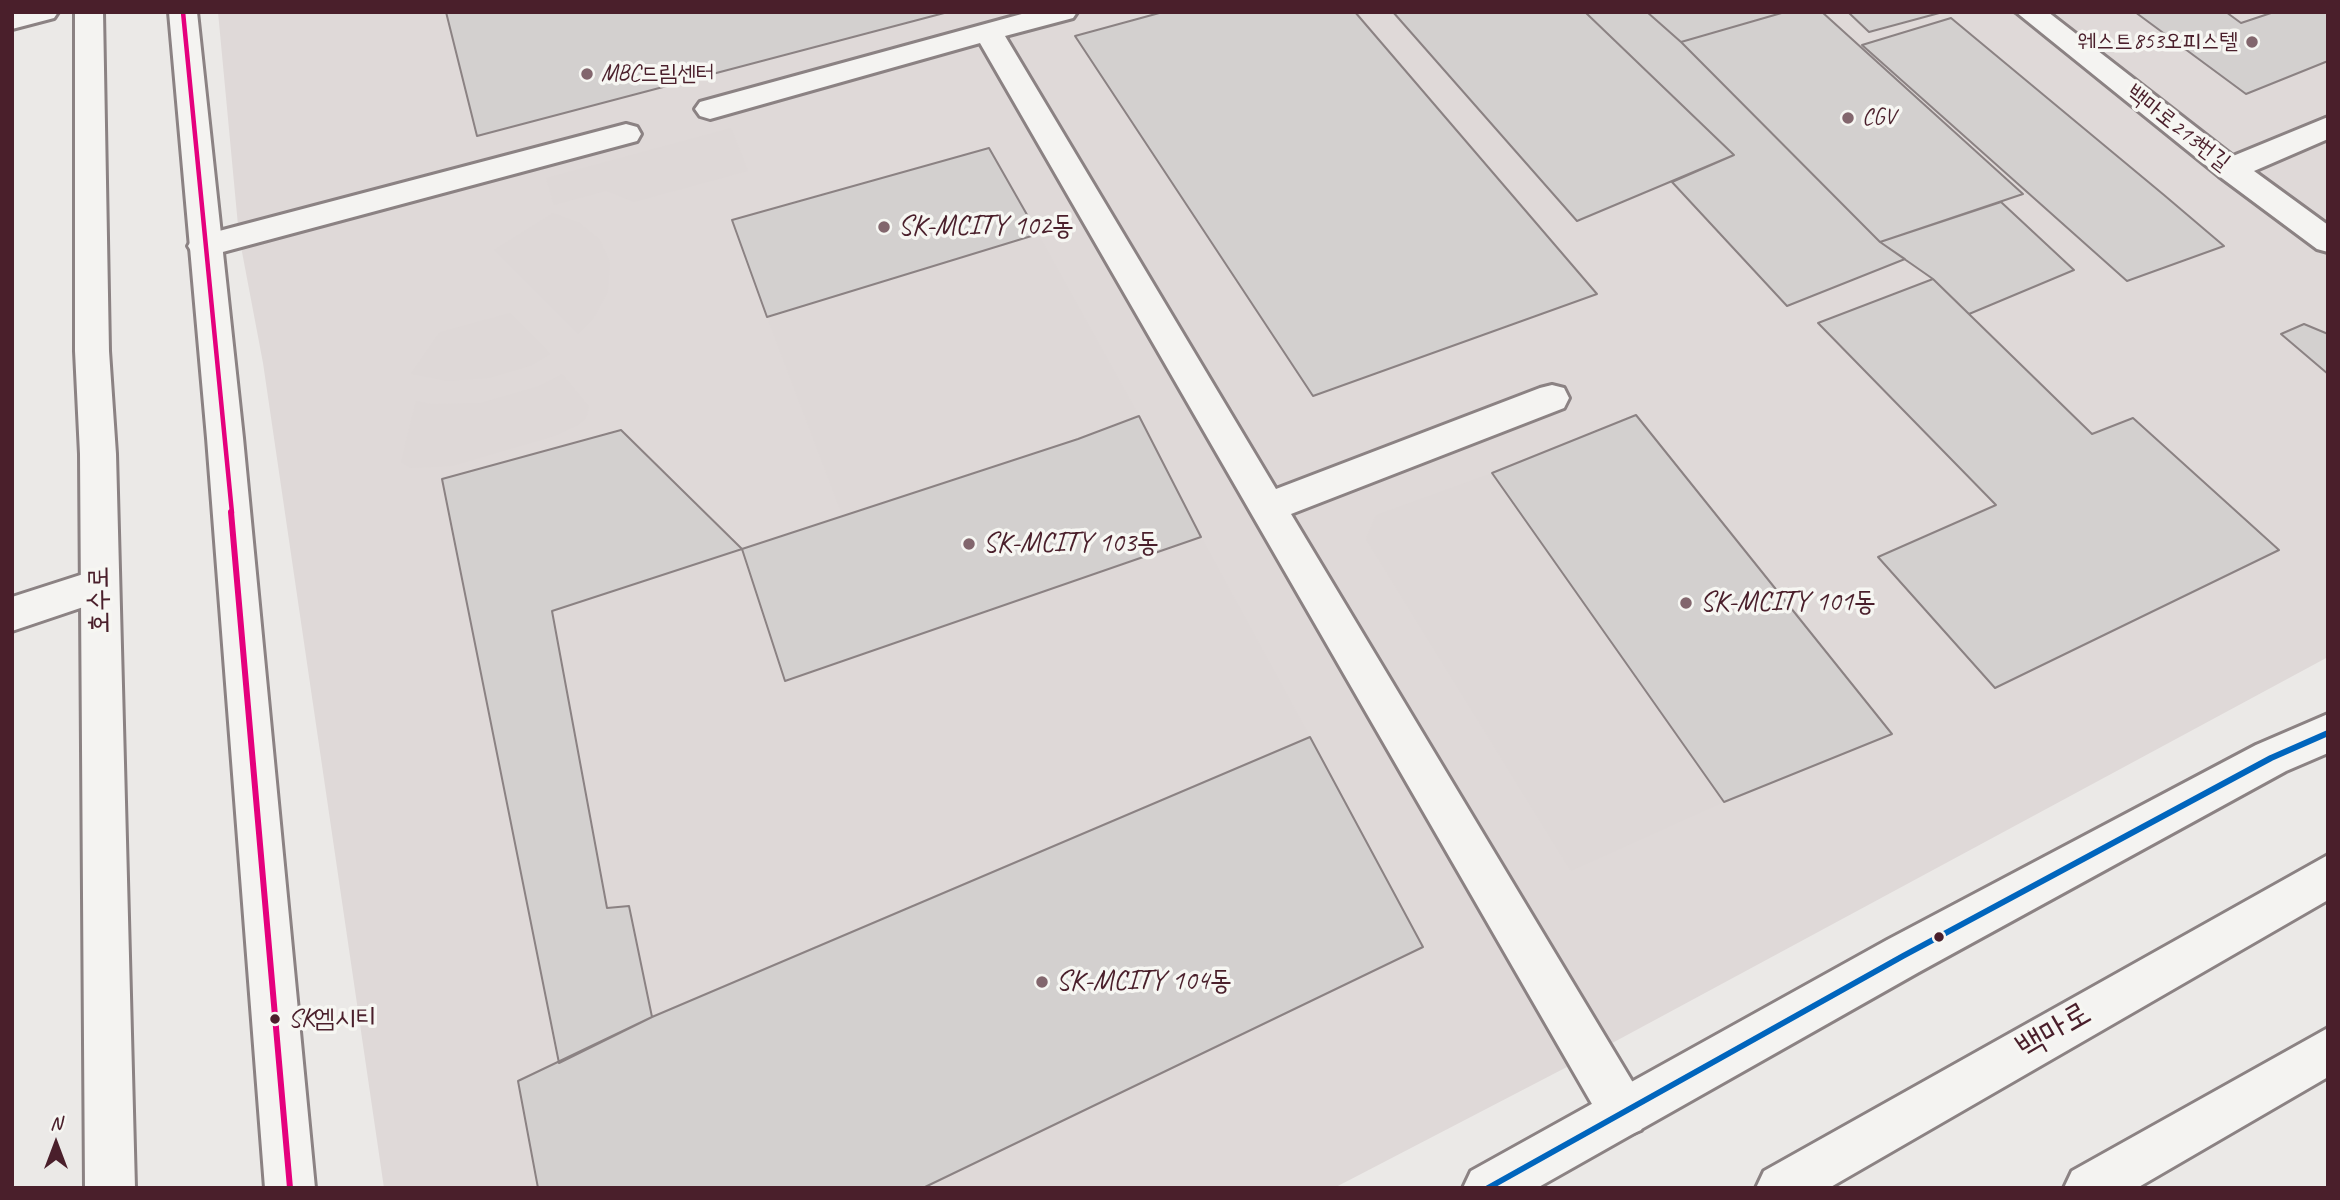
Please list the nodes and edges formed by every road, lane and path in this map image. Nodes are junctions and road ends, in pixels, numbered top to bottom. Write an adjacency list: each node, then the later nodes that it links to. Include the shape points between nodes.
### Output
1 (44, 12): 6 (main road)
2 (89, 12): 16 (main road, 호수로)
3 (183, 12): 13 (main road)
4 (1063, 12): 7 (main road)
5 (2031, 12): 11 (main road, 백마로213번길)
6 (12, 20)
7 (988, 32): 8 (main road); 15 (main road)
8 (709, 109)
9 (2328, 127): 11 (main road)
10 (626, 134): 13 (main road)
11 (2230, 169): 12 (main road, 백마로213번길)
12 (2328, 241)
13 (204, 246): 23 (main road, via 224,425)
14 (1552, 398): 15 (main road)
15 (1269, 508): 21 (main road)
16 (99, 585): 17 (main road); 22 (main road, 호수로)
17 (12, 614)
18 (2328, 733): 21 (main road, via 2271,758 1903,956)
19 (2328, 876): 25 (main road, 백마로)
20 (2328, 1051): 26 (main road)
21 (1624, 1113): 24 (main road)
22 (110, 1188)
23 (290, 1188)
24 (1488, 1188)
25 (1781, 1188)
26 (2089, 1188)

